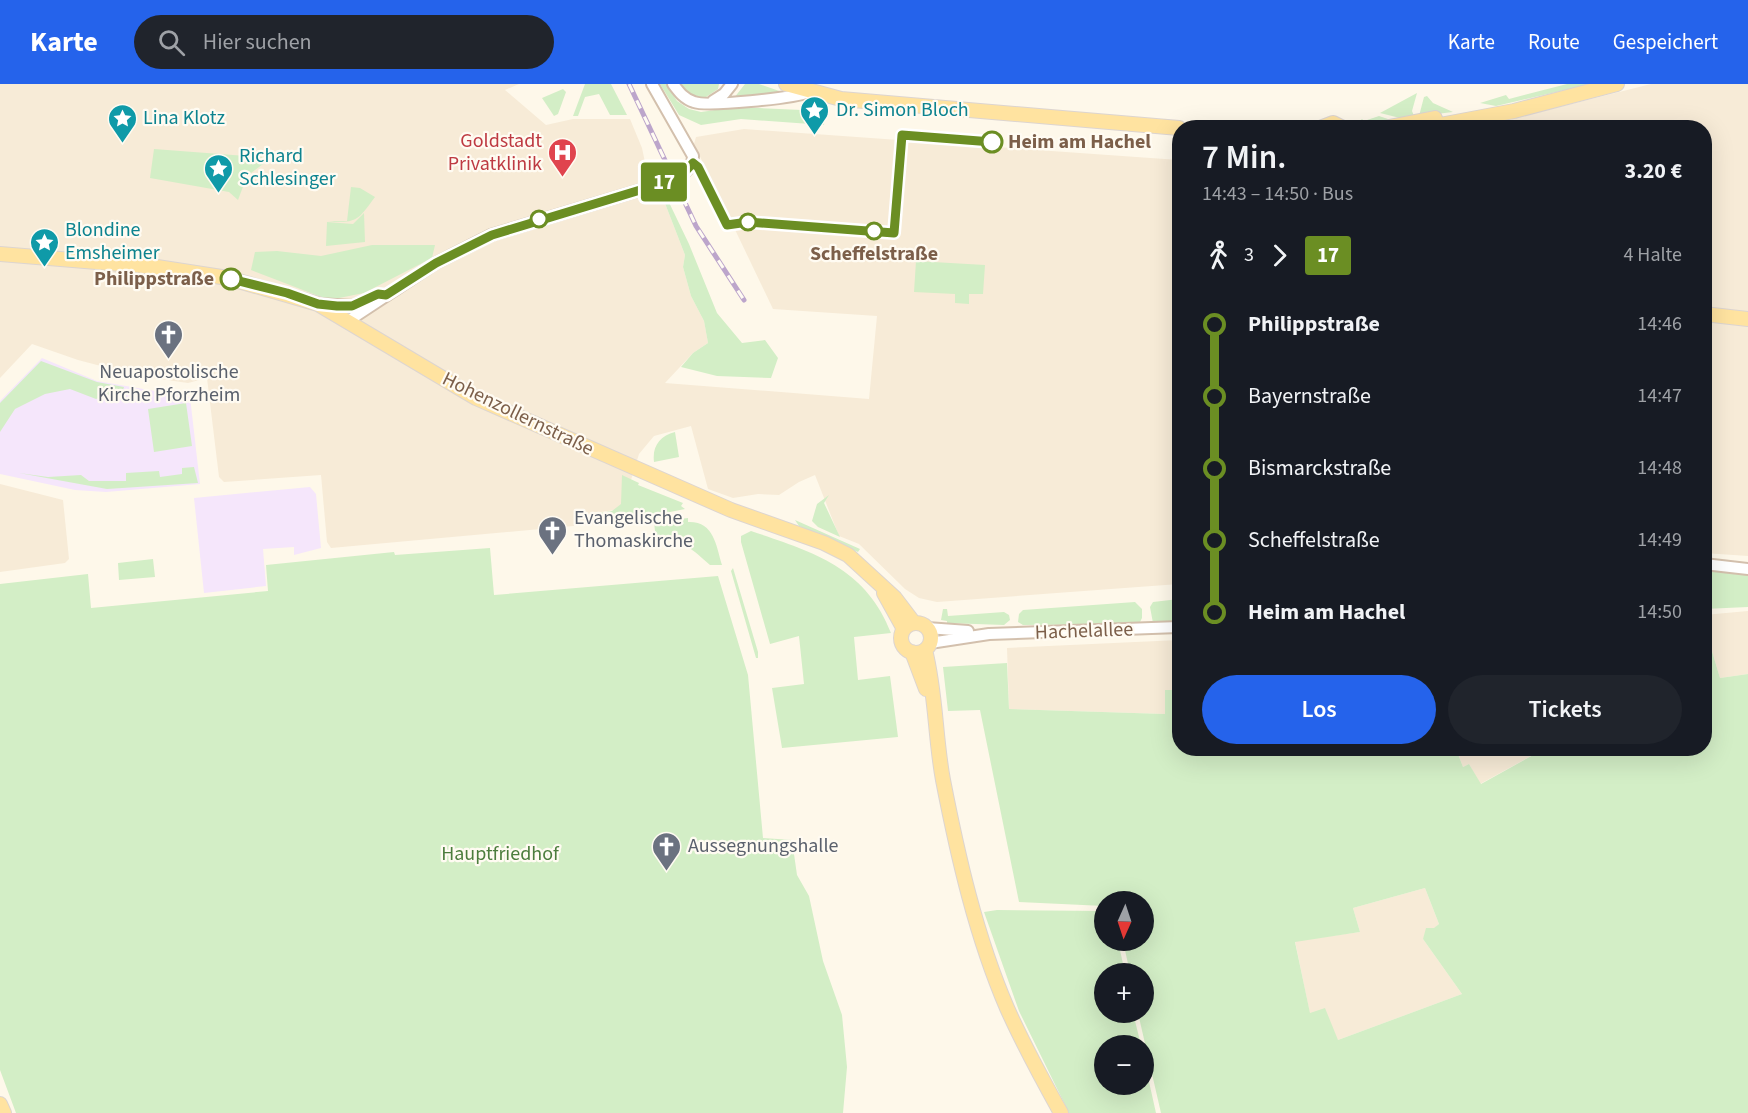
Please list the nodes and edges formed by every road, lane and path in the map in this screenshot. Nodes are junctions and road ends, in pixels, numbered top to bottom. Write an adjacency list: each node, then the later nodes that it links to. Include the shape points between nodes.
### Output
1 (652, 84): 15 (street, bridge, via 693,156 691,166 682,175 492,235 436,263)
2 (673, 84): 7 (street, via 686,99)
3 (732, 84): 7 (street, via 724,94)
4 (786, 84): 6 (main road)
5 (1617, 84): 8 (main road)
6 (809, 92): 7 (street, via 778,99); 13 (main road, via 841,99)
7 (707, 103)
8 (1532, 105): 9 (main road); 10 (main road)
9 (1489, 117): 11 (main road); 12 (main road)
10 (1435, 120)
11 (1471, 120)
12 (1479, 120)
13 (1172, 127)
14 (0, 254): 16 (main road, Hohenzollernstraße, via 228,278)
15 (386, 295): 16 (street, via 378,294 352,306); 19 (street)
16 (318, 304): 19 (main road, Hohenzollernstraße)
17 (1712, 315): 18 (main road)
18 (1748, 319)
19 (348, 321): 22 (main road, Hohenzollernstraße, via 476,398 731,510 824,543 855,560 895,598)
20 (1712, 565): 21 (street)
21 (1748, 568)
22 (915, 626): 24 (street, Hachelallee); 25 (main road, via 931,635); 25 (main road, via 901,639 903,645)
23 (1172, 627): 24 (street, Hachelallee)
24 (989, 634): 25 (street, Hachelallee)
25 (922, 648): 28 (main road, via 933,684 943,779 962,869 988,956 1007,1007)
26 (0, 1104): 27 (main road)
27 (4, 1113)
28 (1061, 1113)

